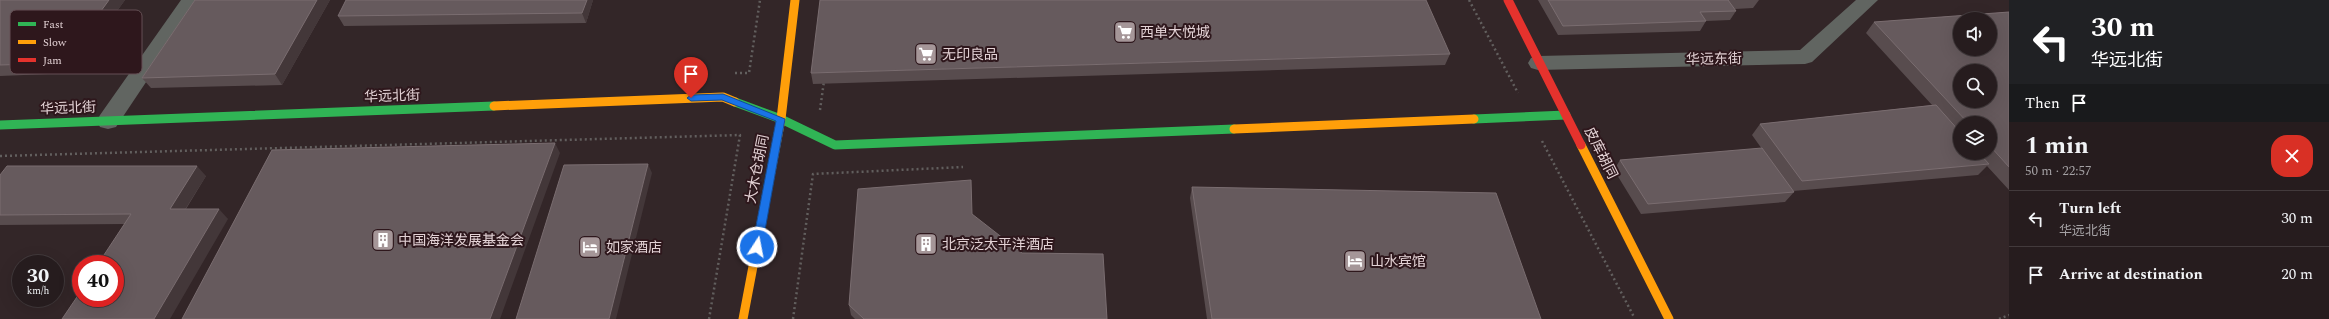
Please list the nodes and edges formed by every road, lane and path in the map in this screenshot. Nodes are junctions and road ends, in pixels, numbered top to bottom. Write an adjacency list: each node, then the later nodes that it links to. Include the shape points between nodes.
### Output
1 (191, 0): 8 (street)
2 (760, 0): 9 (path, via 748,73)
3 (796, 0): 13 (street, 大木仓胡同)
4 (1469, 0): 11 (path)
5 (1508, 0): 7 (street, 皮库胡同)
6 (1868, 0): 7 (street, 华远东街, via 1805,57)
7 (1538, 63): 12 (street, 皮库胡同)
8 (142, 71)
9 (733, 73)
10 (140, 74): 14 (street)
11 (1513, 82)
12 (1566, 115): 13 (street, 华远北街, via 835,145); 24 (street, 皮库胡同)
13 (781, 119): 14 (street, 华远北街, via 723,97); 21 (street, 大木仓胡同)
14 (108, 121): 15 (street, 华远北街)
15 (0, 125)
16 (1540, 139): 23 (path)
17 (0, 156): 20 (path, via 740,134)
18 (813, 174): 22 (path)
19 (2009, 315): 25 (path)
20 (709, 319)
21 (743, 319)
22 (793, 319)
23 (1635, 319)
24 (1668, 319)
25 (1999, 319)

